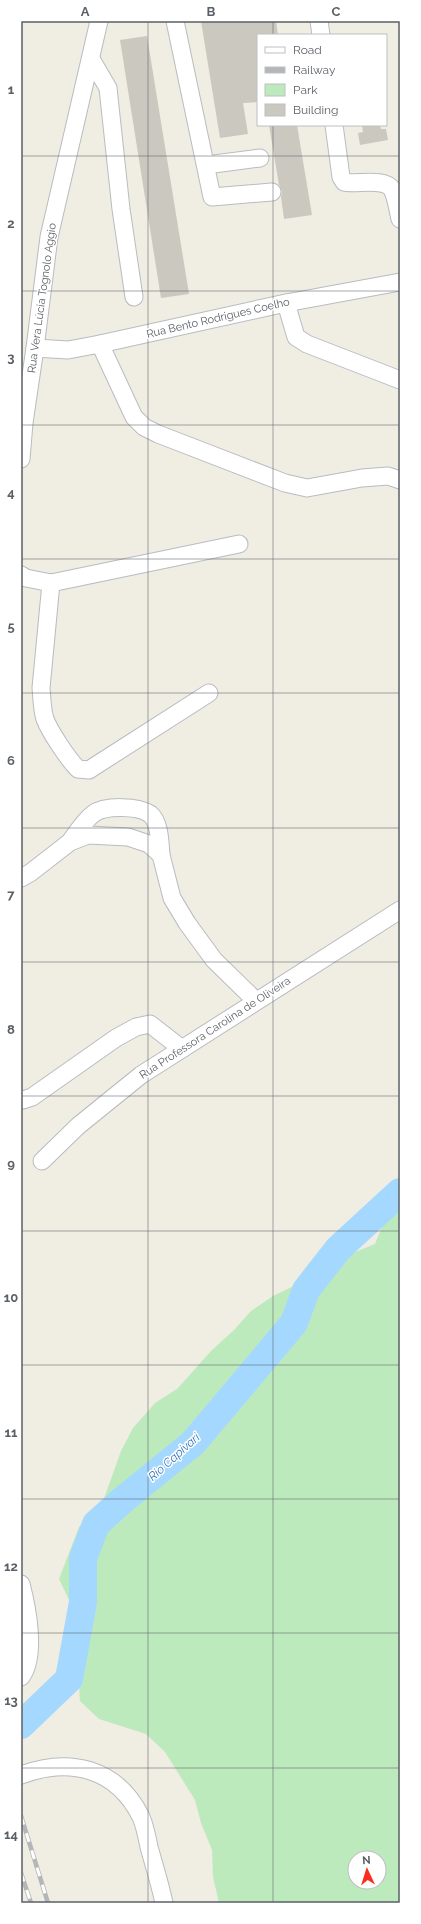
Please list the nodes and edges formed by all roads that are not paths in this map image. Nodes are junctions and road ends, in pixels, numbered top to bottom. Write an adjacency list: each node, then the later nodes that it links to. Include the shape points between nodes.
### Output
1 (99, 21): 5 (street, Rua Vera Lúcia Tognolo Aggio)
2 (175, 21): 8 (street)
3 (319, 21): 4 (street)
4 (321, 34)
5 (91, 59): 12 (street, via 108,88 120,202); 15 (street, Rua Vera Lúcia Tognolo Aggio, via 49,237)
6 (334, 126): 10 (street, via 341,177 344,182 386,184 392,189)
7 (260, 158): 8 (street)
8 (206, 165): 9 (street, via 212,197)
9 (272, 192)
10 (400, 219)
11 (400, 282): 13 (street, Rua Bento Rodrigues Coelho)
12 (134, 297)
13 (286, 303): 14 (street, Rua Bento Rodrigues Coelho); 16 (street, via 296,337 307,344)
14 (100, 344): 15 (street, Rua Bento Rodrigues Coelho, via 68,350); 18 (street, via 134,417 144,427 158,434 285,483 307,488 362,478 388,476)
15 (36, 348): 17 (street, Rua Vera Lúcia Tognolo Aggio)
16 (400, 380)
17 (21, 459)
18 (400, 480)
19 (239, 544): 21 (street)
20 (21, 574): 21 (street, via 26,578)
21 (50, 583): 22 (street, via 42,688 45,719 78,769 89,770)
22 (209, 693)
23 (70, 842): 24 (street, via 88,835 128,837 149,844); 24 (street, via 94,813 112,808 130,808 150,814 157,825); 25 (street)
24 (161, 855): 27 (street, via 172,898 186,923 214,960)
25 (21, 878)
26 (400, 910): 27 (street, Rua Professora Carolina de Oliveira)
27 (256, 1002): 28 (street, Rua Professora Carolina de Oliveira)
28 (182, 1049): 29 (street, via 150,1024 140,1026 116,1038 32,1097); 30 (street, Rua Professora Carolina de Oliveira, via 141,1075 78,1126)
29 (21, 1099)
30 (42, 1161)
31 (21, 1584): 32 (street, via 30,1642 28,1660)
32 (21, 1676)
33 (21, 1775): 34 (street, via 56,1768 84,1768 108,1778 127,1794 142,1818)
34 (164, 1903)

